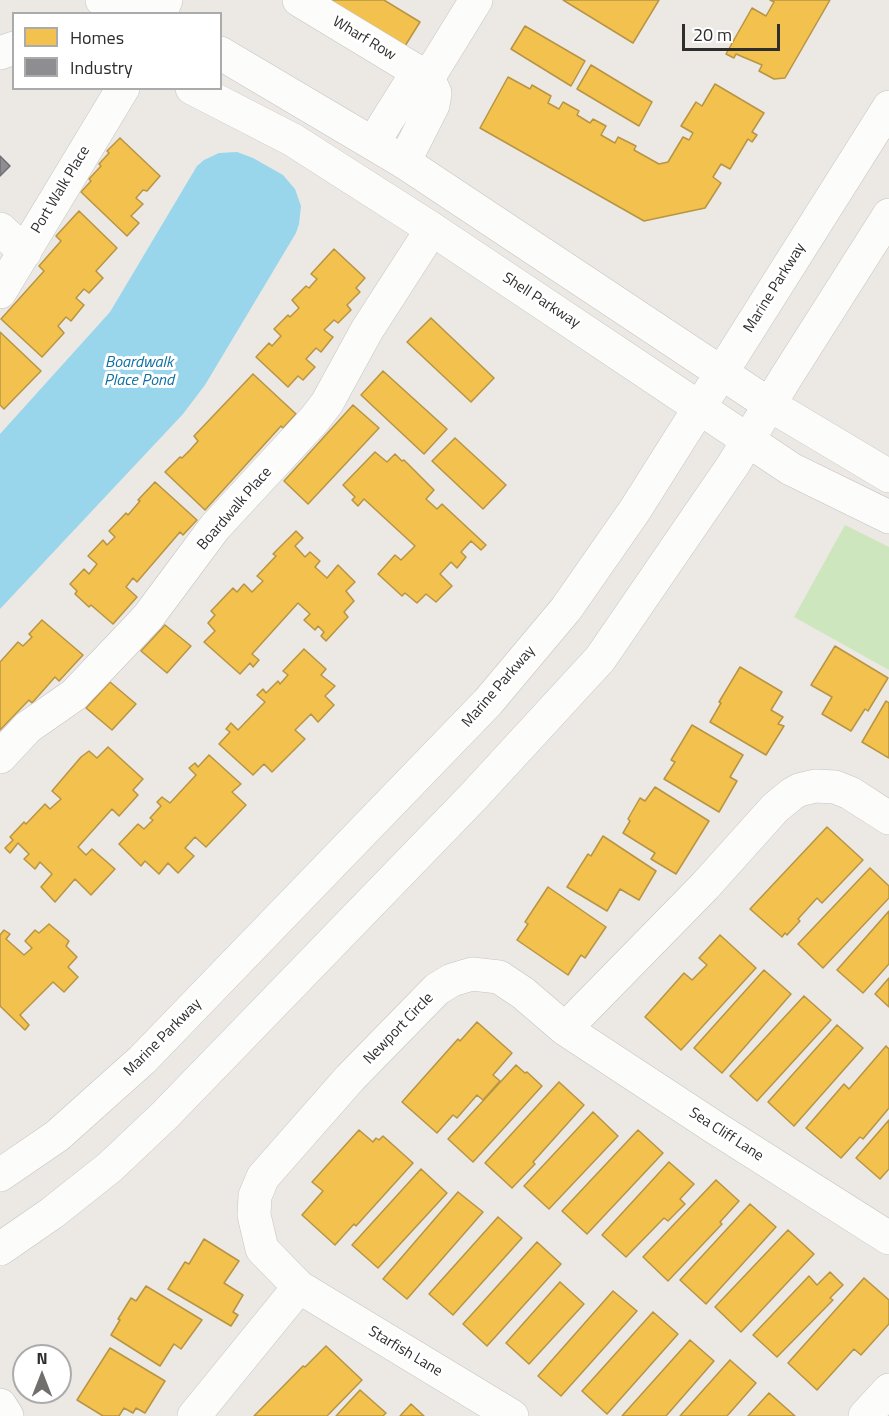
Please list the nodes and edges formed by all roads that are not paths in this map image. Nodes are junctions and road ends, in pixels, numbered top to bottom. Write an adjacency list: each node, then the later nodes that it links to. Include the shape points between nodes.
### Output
1 (102, 0): 4 (street)
2 (299, 0): 6 (street, Wharf Row)
3 (476, 0): 6 (street)
4 (135, 12)
5 (222, 54): 10 (street)
6 (423, 75): 10 (street); 11 (street, via 432,86 435,99)
7 (122, 90): 15 (street, Port Walk Place)
8 (196, 90): 14 (street, Shell Parkway, via 293,141)
9 (889, 107): 17 (street, Marine Parkway)
10 (373, 143): 11 (street)
11 (404, 162): 17 (street)
12 (889, 215): 18 (street)
13 (0, 229): 15 (street)
14 (432, 229): 19 (street, Shell Parkway); 23 (street, Boardwalk Place, via 314,420 215,527 133,633 74,695 28,728)
15 (25, 252): 16 (street, Port Walk Place)
16 (0, 292)
17 (722, 372): 18 (street); 19 (street, Marine Parkway)
18 (770, 405): 20 (street); 21 (street)
19 (698, 407): 20 (street, Shell Parkway); 26 (street, Marine Parkway, via 635,510 566,609 488,702 142,1060 57,1136)
20 (748, 441): 22 (street, Shell Parkway, via 792,469); 28 (street, via 600,659 472,798 165,1115 110,1167)
21 (889, 476)
22 (889, 517)
23 (0, 758)
24 (889, 818): 25 (street, via 835,787 815,786 792,794)
25 (565, 1029): 27 (street, Sea Cliff Lane); 29 (street, Newport Circle, via 499,977 472,974 437,989 350,1078 262,1177 254,1215 262,1249)
26 (0, 1175)
27 (889, 1238)
28 (0, 1249)
29 (299, 1287): 33 (street); 34 (street, Starfish Lane)
30 (889, 1390): 35 (street)
31 (0, 1405): 32 (street)
32 (7, 1416)
33 (194, 1416)
34 (512, 1416)
35 (865, 1416)

